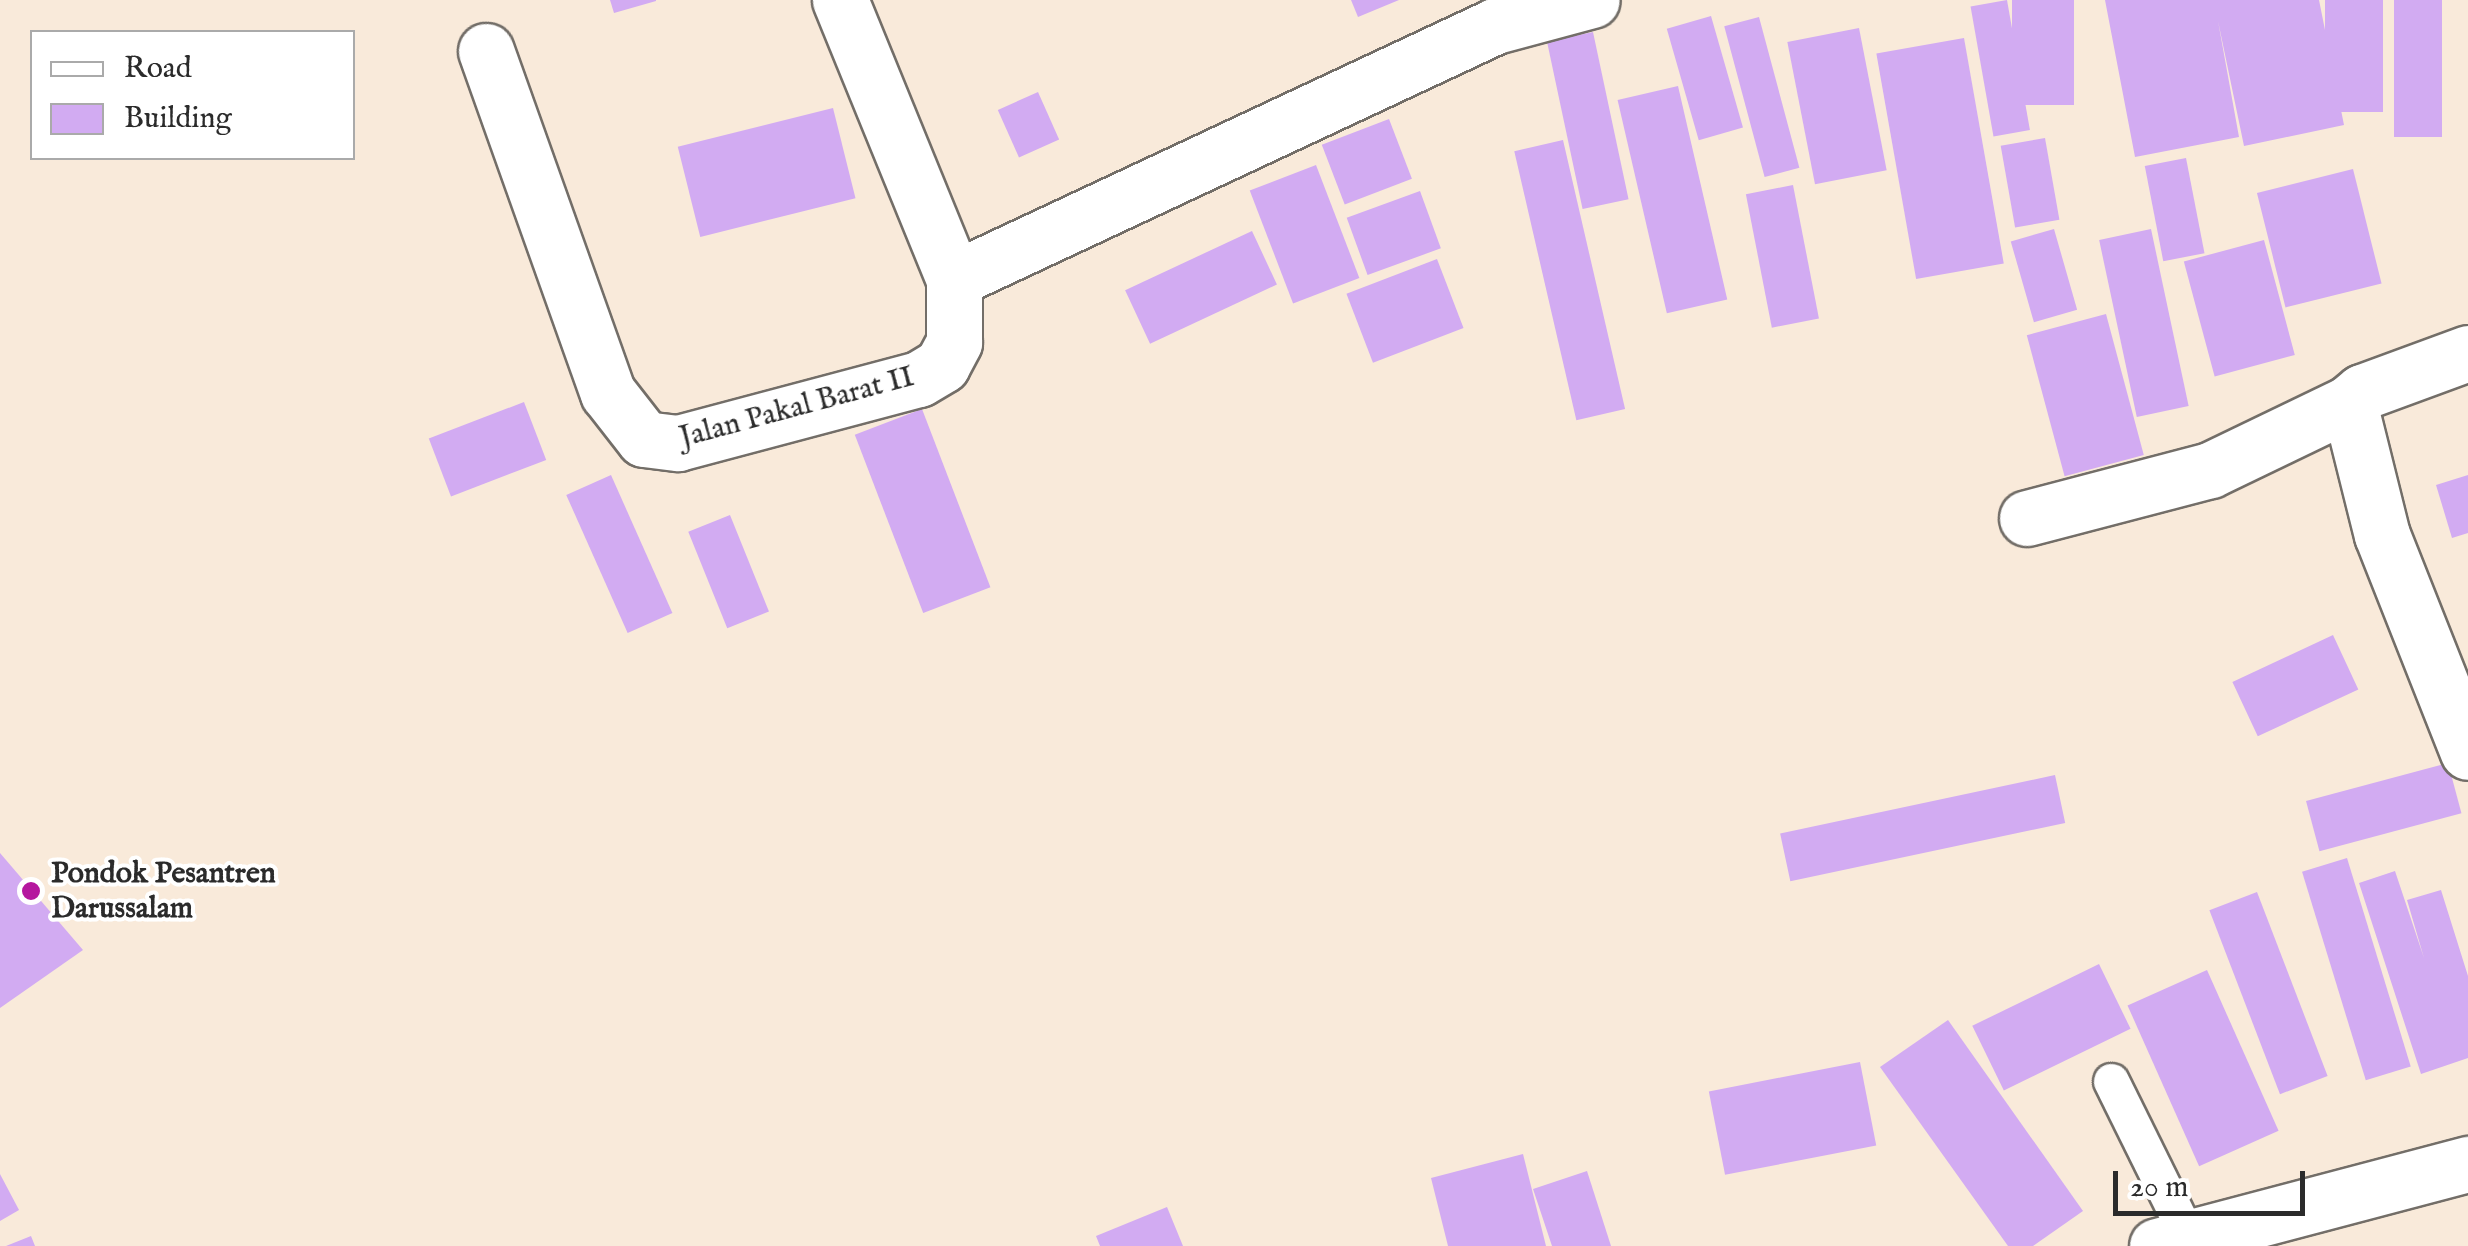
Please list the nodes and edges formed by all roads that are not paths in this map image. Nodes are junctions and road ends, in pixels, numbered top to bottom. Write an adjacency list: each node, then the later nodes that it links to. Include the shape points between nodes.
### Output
1 (840, 0): 4 (street)
2 (1592, 0): 4 (street, via 1495,26)
3 (486, 51): 4 (street, Jalan Pakal Barat II, via 608,393 644,439 678,443 919,379 942,366 954,342)
4 (954, 279)
5 (2468, 354): 6 (street, via 2362,392)
6 (2349, 403): 7 (street, via 2210,470); 8 (street, via 2382,535)
7 (2027, 518)
8 (2468, 752)
9 (2111, 1081): 11 (lane)
10 (2468, 1164): 11 (street)
11 (2172, 1241)

